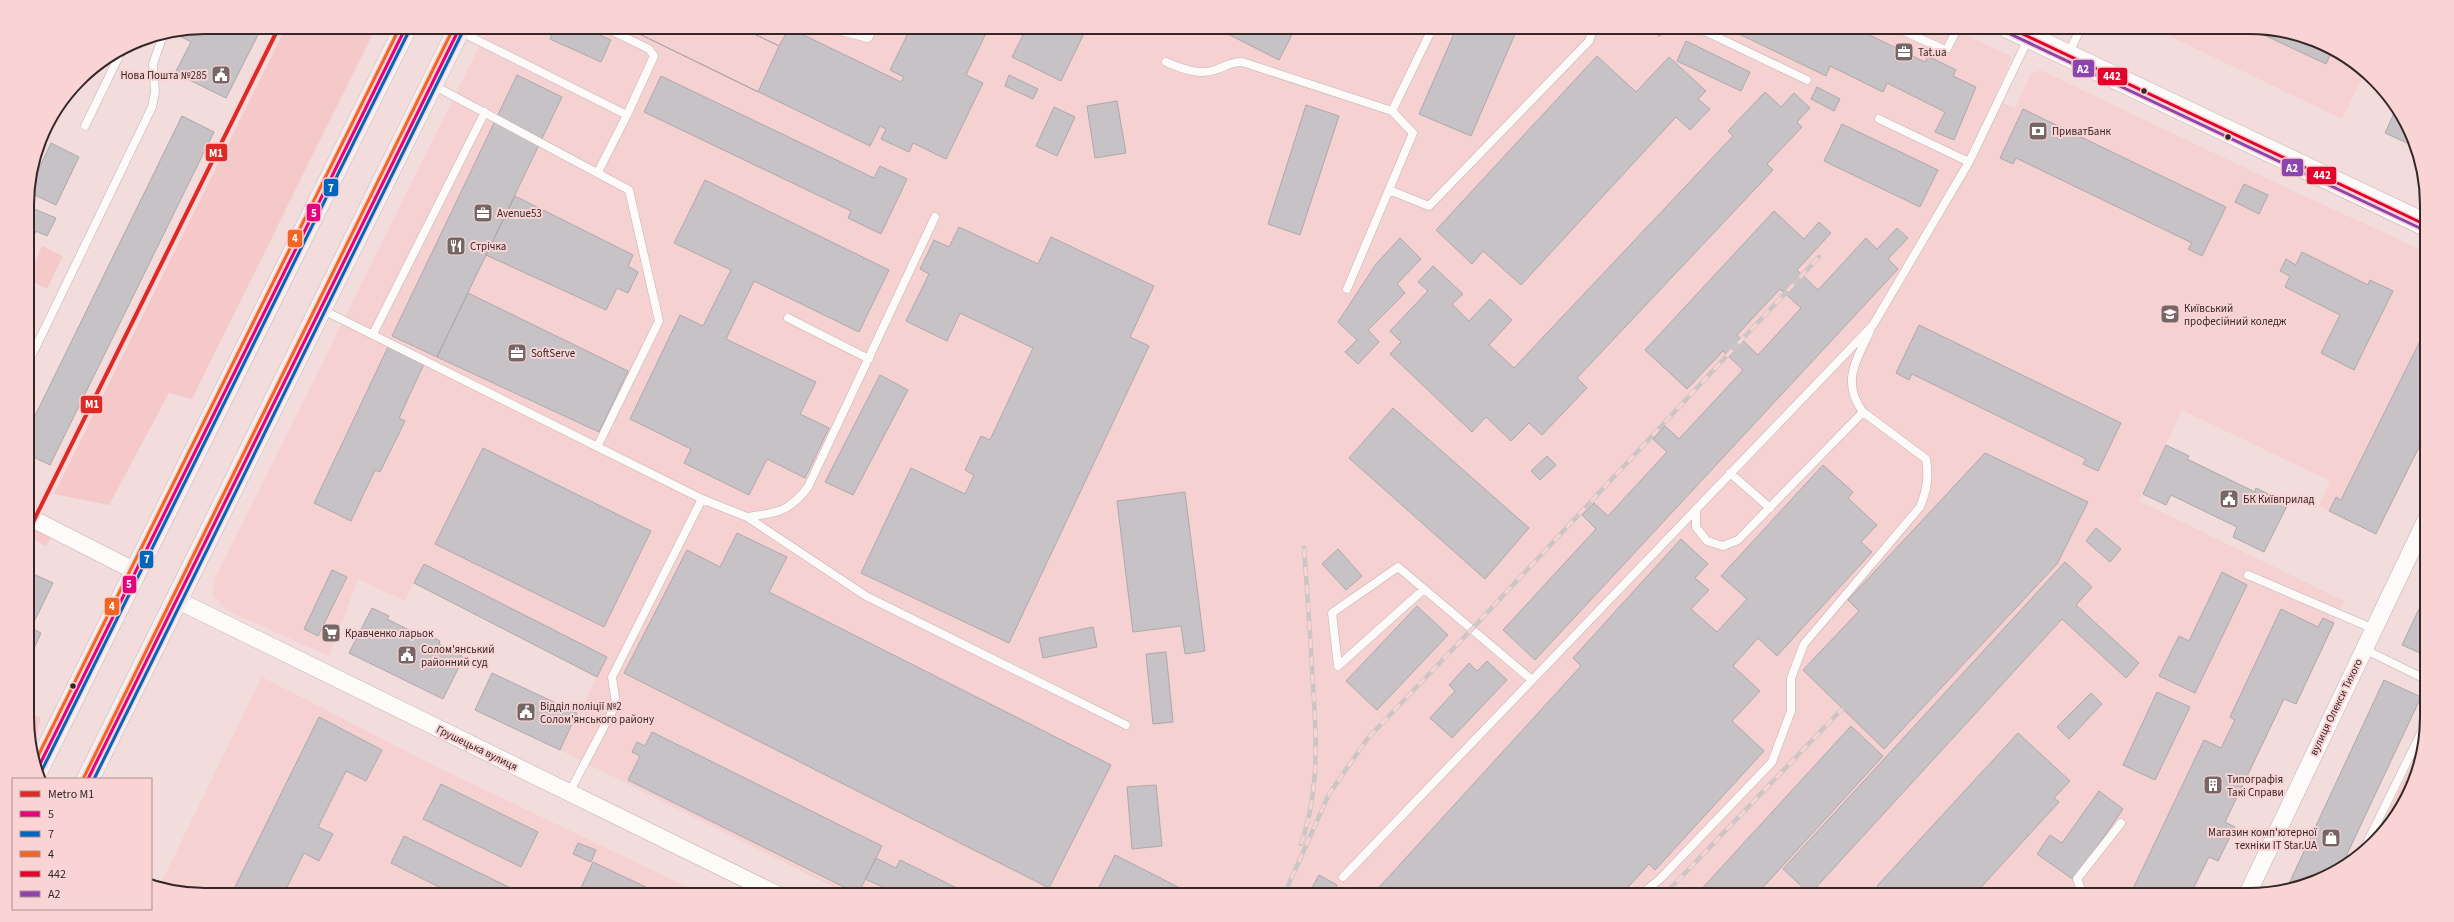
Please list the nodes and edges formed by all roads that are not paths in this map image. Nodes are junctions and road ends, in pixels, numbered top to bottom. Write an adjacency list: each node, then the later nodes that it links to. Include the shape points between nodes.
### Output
1 (403, 34): 47 (main road)
2 (457, 34): 20 (main road)
3 (469, 34): 23 (lane)
4 (618, 34): 23 (lane, via 649,49 654,56)
5 (852, 34): 6 (lane, via 868,38)
6 (870, 34)
7 (1430, 34): 21 (lane)
8 (1592, 34): 28 (lane, via 1589,41 1429,206)
9 (1711, 34): 19 (lane)
10 (1910, 34): 11 (lane, via 1945,50)
11 (1954, 34)
12 (2023, 34): 14 (street)
13 (2078, 34): 16 (lane)
14 (2029, 37): 16 (street); 26 (lane)
15 (161, 40): 36 (lane, via 153,64 155,92 152,107)
16 (2067, 55): 30 (street)
17 (118, 57): 25 (lane)
18 (1166, 62): 21 (lane, via 1184,70 1200,72 1214,70 1232,62 1242,62)
19 (1807, 80)
20 (432, 84): 22 (lane); 32 (main road)
21 (1392, 111): 28 (lane, via 1414,133)
22 (485, 112): 27 (lane); 35 (lane)
23 (627, 114): 27 (lane)
24 (1879, 120): 26 (lane)
25 (85, 126)
26 (1969, 162): 34 (lane)
27 (598, 172): 39 (lane, via 628,190 659,318)
28 (1389, 190): 31 (lane)
29 (935, 217): 37 (lane)
30 (2420, 223)
31 (1347, 289)
32 (320, 309): 35 (lane); 50 (main road)
33 (788, 318): 37 (lane)
34 (1873, 325): 38 (lane, via 1851,377 1856,402); 40 (lane)
35 (373, 334): 39 (lane)
36 (34, 351)
37 (868, 359): 44 (lane, via 808,487 796,502 784,510)
38 (1863, 412): 42 (lane); 64 (lane, via 1926,459 1929,475 1927,492 1920,507 1804,644 1791,678 1791,710 1772,762)
39 (597, 447): 41 (lane)
40 (1730, 473): 42 (lane); 43 (lane)
41 (702, 499): 44 (lane); 59 (lane, via 612,677 616,704)
42 (1770, 508): 43 (lane, via 1738,540 1723,546 1706,541 1696,527)
43 (1696, 510): 54 (lane)
44 (747, 517): 55 (lane, via 866,596)
45 (34, 520): 47 (street)
46 (2420, 533): 51 (street, вулиця Олекси Тихого)
47 (135, 570): 57 (main road)
48 (2248, 575): 51 (lane)
49 (1424, 589): 49 (lane, via 1398,567 1332,613 1338,666); 54 (lane)
50 (177, 600): 58 (main road); 59 (street, Грушецька вулиця)
51 (2374, 629): 52 (street, вулиця Олекси Тихого)
52 (2364, 649): 53 (lane); 66 (street, вулиця Олекси Тихого)
53 (2420, 677)
54 (1532, 680): 62 (lane)
55 (1126, 725)
56 (2419, 737): 61 (lane)
57 (41, 763)
58 (88, 778)
59 (569, 793): 63 (street, Грушецька вулиця)
60 (2121, 823): 65 (lane, via 2077,880)
61 (2369, 839)
62 (1343, 877)
63 (764, 888)
64 (1649, 888)
65 (2080, 888)
66 (2250, 888)

